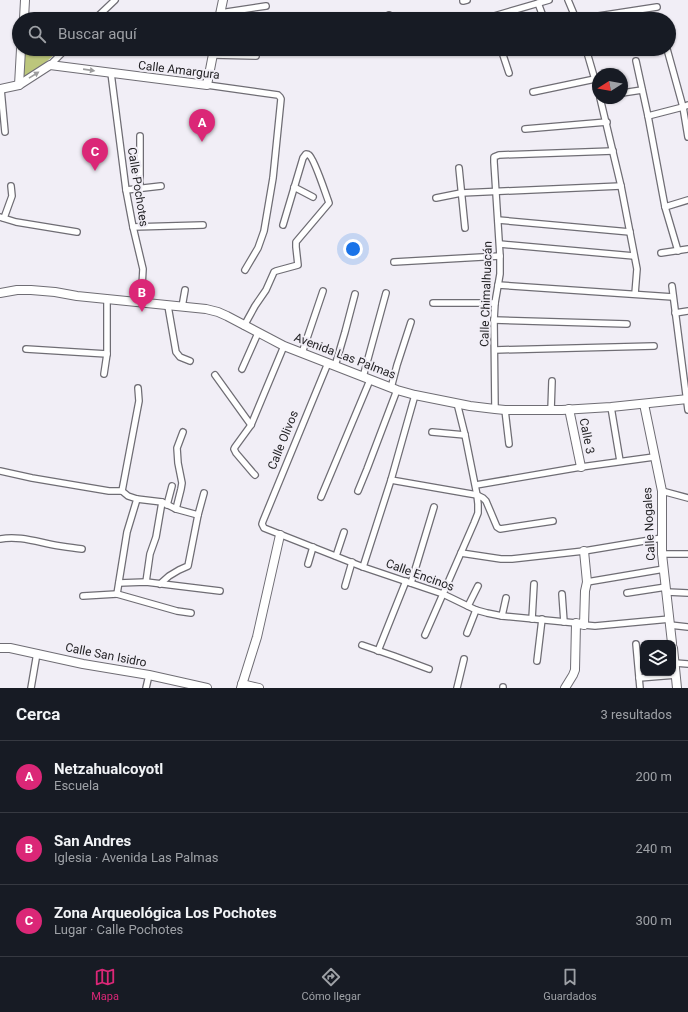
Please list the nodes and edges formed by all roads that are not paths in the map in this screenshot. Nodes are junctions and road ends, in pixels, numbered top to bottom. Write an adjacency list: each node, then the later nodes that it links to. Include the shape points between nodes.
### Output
1 (25, 0): 9 (main road)
2 (115, 0): 10 (street)
3 (223, 0): 11 (main road)
4 (549, 0): 6 (street)
5 (568, 0): 15 (street)
6 (538, 3): 13 (street); 14 (street)
7 (266, 6): 12 (street)
8 (657, 6): 16 (street)
9 (24, 12)
10 (102, 12)
11 (221, 12)
12 (238, 12)
13 (509, 12)
14 (541, 12)
15 (573, 12)
16 (621, 12)
17 (21, 56): 29 (main road)
18 (59, 56): 24 (street)
19 (212, 56): 30 (main road)
20 (503, 56): 26 (street)
21 (588, 56): 25 (street)
22 (669, 56): 36 (street)
23 (636, 61): 32 (street)
24 (50, 65): 27 (main road, Calle Amargura, one-way to 27); 29 (main road, one-way to 24)
25 (592, 69)
26 (509, 73)
27 (110, 74): 30 (main road, Calle Amargura); 50 (street, Calle Pochotes)
28 (592, 80): 33 (street)
29 (19, 85): 31 (main road)
30 (207, 85): 72 (street, Calle Amargura, via 278,95 281,101 273,178 264,231 258,248)
31 (1, 89): 40 (street)
32 (642, 90): 34 (street); 37 (street)
33 (533, 92)
34 (628, 92)
35 (602, 104): 38 (street)
36 (685, 106): 37 (street); 42 (street)
37 (648, 116): 56 (street)
38 (606, 122): 39 (street); 43 (street)
39 (525, 129)
40 (5, 132)
41 (140, 136): 49 (street)
42 (688, 137)
43 (613, 151): 47 (street); 51 (street, Calle Chimalhuacán, via 499,155 494,157)
44 (459, 168): 52 (street)
45 (10, 186): 57 (street, via 12,196)
46 (161, 186): 49 (street)
47 (622, 186): 51 (street); 64 (street)
48 (294, 187): 53 (street); 60 (street); 93 (street, via 304,156 310,155 329,203 296,242 298,265 274,272)
49 (140, 189): 50 (street)
50 (126, 190): 61 (street, Calle Pochotes)
51 (495, 192): 52 (street); 58 (street, Calle Chimalhuacán)
52 (461, 193): 54 (street); 62 (street)
53 (312, 197)
54 (436, 198)
55 (688, 200): 56 (street)
56 (665, 207): 67 (street)
57 (2, 217): 63 (street, via 16,222)
58 (498, 220): 64 (street); 65 (street, Calle Chimalhuacán)
59 (203, 225): 61 (street)
60 (283, 225)
61 (133, 227): 83 (street, Calle Pochotes, via 143,269)
62 (465, 228)
63 (77, 232)
64 (630, 232): 70 (street)
65 (500, 244): 69 (street, Calle Chimalhuacán); 70 (street)
66 (688, 249): 67 (street)
67 (678, 251): 68 (street)
68 (661, 253)
69 (500, 256): 71 (street); 73 (street, Calle Chimalhuacán)
70 (634, 256): 80 (street, via 637,269)
71 (394, 262)
72 (245, 270)
73 (498, 285): 80 (street); 85 (street, Calle Chimalhuacán)
74 (672, 286): 81 (street)
75 (185, 290): 87 (street)
76 (323, 291): 99 (street)
77 (386, 292): 106 (street)
78 (0, 293): 82 (main road, Avenida Las Palmas, via 31,290)
79 (355, 294): 102 (street, Calle Olivos, via 345,332)
80 (635, 294): 81 (street)
81 (673, 297): 89 (street)
82 (108, 300): 83 (main road, Avenida Las Palmas); 100 (street)
83 (141, 303): 86 (main road, Avenida Las Palmas)
84 (433, 303): 85 (street)
85 (495, 303): 90 (street, Calle Chimalhuacán)
86 (168, 306): 87 (main road, Avenida Las Palmas); 101 (street, via 176,352 180,357)
87 (182, 308): 93 (main road, Avenida Las Palmas, via 218,312)
88 (688, 312): 89 (street)
89 (675, 313): 111 (street)
90 (494, 320): 92 (street); 98 (street, Calle Chimalhuacán)
91 (411, 322): 109 (street, via 397,365)
92 (627, 324)
93 (244, 326): 94 (main road, Avenida Las Palmas)
94 (258, 333): 95 (main road, Avenida Las Palmas); 103 (street)
95 (284, 346): 99 (main road, Avenida Las Palmas); 120 (street)
96 (654, 346): 98 (street)
97 (26, 350): 100 (street)
98 (495, 350): 115 (street, Calle Chimalhuacán)
99 (302, 353): 102 (main road, Avenida Las Palmas)
100 (107, 354): 104 (street)
101 (190, 361)
102 (331, 365): 106 (main road, Avenida Las Palmas); 146 (street, Calle Olivos)
103 (242, 369)
104 (104, 374)
105 (215, 375): 120 (street)
106 (366, 378): 109 (main road, Avenida Las Palmas); 138 (street)
107 (552, 381): 117 (street)
108 (138, 388): 133 (street, via 139,401)
109 (394, 389): 110 (main road, Avenida Las Palmas); 134 (street)
110 (415, 394): 112 (main road, Avenida Las Palmas); 130 (street)
111 (687, 399): 113 (main road, Avenida Las Palmas); 119 (street)
112 (457, 402): 115 (main road, Avenida Las Palmas); 123 (street)
113 (644, 404): 114 (main road, Avenida Las Palmas); 125 (main road, Calle Nogales)
114 (611, 407): 118 (main road, Avenida Las Palmas); 126 (street)
115 (495, 409): 116 (main road, Avenida Las Palmas)
116 (505, 410): 117 (main road, Avenida Las Palmas); 124 (street)
117 (551, 410): 118 (main road, Avenida Las Palmas)
118 (569, 410): 127 (main road, Calle 3)
119 (688, 410)
120 (251, 425): 129 (street, via 234,449)
121 (183, 432): 143 (street, via 177,448 182,483)
122 (432, 432): 123 (street)
123 (465, 435): 131 (street)
124 (510, 444)
125 (654, 457): 126 (street); 135 (main road, Calle Nogales)
126 (620, 461): 127 (street)
127 (581, 467): 131 (street)
128 (0, 471): 133 (street, via 109,491)
129 (255, 475)
130 (391, 480): 137 (street); 160 (street)
131 (476, 485): 137 (street)
132 (172, 486): 141 (street)
133 (122, 491): 140 (street)
134 (358, 491)
135 (662, 491): 139 (street); 149 (main road, Calle Nogales)
136 (204, 493): 144 (street)
137 (477, 495): 145 (street, via 486,501 500,529); 154 (street, via 478,514)
138 (321, 497)
139 (688, 498)
140 (137, 500): 141 (street); 165 (street, via 128,532)
141 (165, 504): 143 (street); 162 (street, via 150,554)
142 (434, 507): 163 (street)
143 (176, 510): 144 (street)
144 (198, 515): 166 (street, via 188,566)
145 (553, 521)
146 (263, 526): 148 (street, Calle Encinos, via 266,530)
147 (344, 532): 157 (street)
148 (280, 535): 151 (street, Calle Encinos); 207 (main road, via 257,637)
149 (662, 538): 153 (street); 155 (main road, Calle Nogales)
150 (0, 539): 152 (street, via 16,538)
151 (313, 547): 157 (street, Calle Encinos); 159 (street)
152 (82, 549)
153 (584, 551): 154 (street, via 512,559); 164 (main road)
154 (461, 552): 175 (street)
155 (662, 554): 156 (street); 161 (main road, Calle Nogales)
156 (688, 554)
157 (336, 556): 158 (street, Calle Encinos)
158 (352, 562): 160 (street, Calle Encinos); 168 (street)
159 (308, 564)
160 (364, 567): 163 (street, Calle Encinos)
161 (664, 569): 164 (street); 170 (main road, Calle Nogales)
162 (146, 582): 165 (street); 166 (street)
163 (409, 582): 175 (street, Calle Encinos); 196 (street)
164 (587, 582): 188 (main road)
165 (119, 583): 174 (street)
166 (160, 584): 171 (street)
167 (534, 584): 183 (street)
168 (345, 586)
169 (478, 586): 179 (street)
170 (666, 589): 172 (street); 173 (street); 186 (main road, Calle Nogales)
171 (220, 591)
172 (627, 593)
173 (688, 593)
174 (117, 594): 177 (street); 181 (street)
175 (443, 594): 179 (street, Calle Encinos); 191 (street)
176 (562, 594): 185 (street)
177 (83, 596)
178 (506, 598): 182 (street)
179 (468, 606): 180 (street, Calle Encinos)
180 (476, 610): 182 (street, Calle Encinos); 190 (street)
181 (191, 613)
182 (502, 616): 183 (street, Calle Encinos)
183 (532, 619): 184 (street, Calle Encinos)
184 (542, 620): 185 (street, Calle Encinos); 199 (street)
185 (564, 622): 187 (street, Calle Encinos)
186 (670, 622): 188 (street); 189 (street); 192 (main road, Calle Nogales)
187 (576, 623): 188 (main road); 213 (main road, via 575,670)
188 (584, 625)
189 (688, 627)
190 (467, 633)
191 (425, 635)
192 (672, 640)
193 (636, 644): 206 (street)
194 (362, 645): 196 (street)
195 (0, 648): 197 (main road, Calle San Isidro)
196 (378, 650): 202 (street)
197 (37, 653): 203 (main road, Calle San Isidro); 208 (street)
198 (464, 659): 212 (street)
199 (537, 661)
200 (676, 663): 201 (street)
201 (688, 664)
202 (429, 669)
203 (149, 675): 209 (street); 210 (main road, Calle San Isidro)
204 (676, 675): 215 (main road)
205 (664, 676): 206 (street)
206 (639, 678): 214 (street)
207 (242, 686): 211 (main road)
208 (31, 688)
209 (146, 688)
210 (207, 688)
211 (259, 688)
212 (457, 688)
213 (565, 688)
214 (640, 688)
215 (677, 688)

